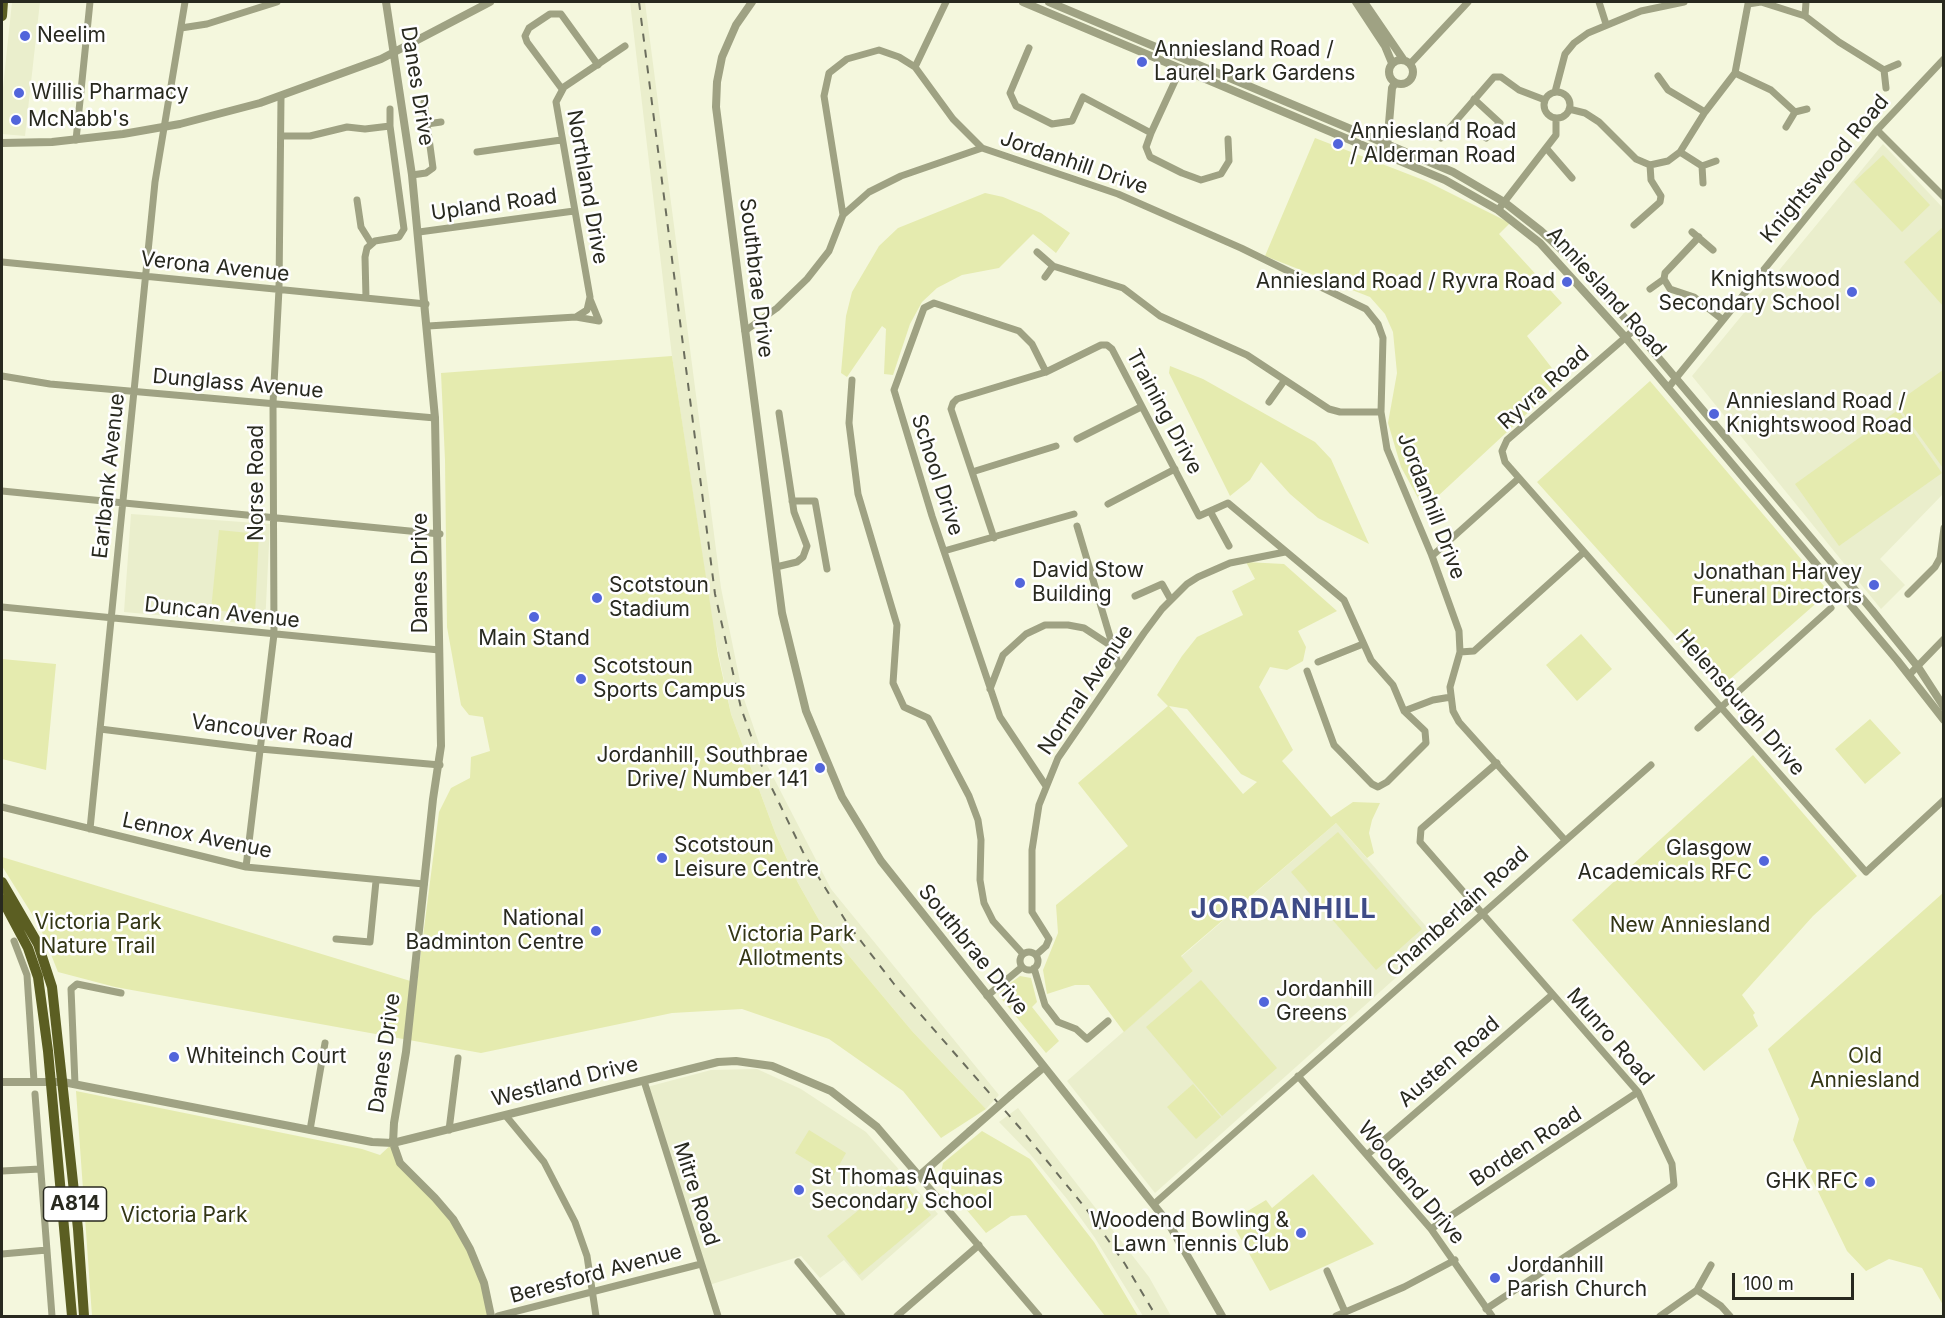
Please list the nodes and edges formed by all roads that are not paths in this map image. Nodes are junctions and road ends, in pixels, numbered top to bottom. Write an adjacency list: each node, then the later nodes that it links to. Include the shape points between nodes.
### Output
1 (3, 2): 18 (main road)
2 (90, 2): 62 (street)
3 (185, 2): 21 (street, Earlbank Avenue)
4 (277, 2): 21 (street)
5 (386, 2): 26 (street, Danes Drive)
6 (490, 2): 26 (street)
7 (752, 2): 102 (street, Southbrae Drive, via 736,25 722,57 717,94)
8 (946, 2): 32 (street)
9 (1023, 2): 23 (street, Anniesland Road)
10 (1049, 2): 22 (street, Anniesland Road)
11 (1356, 2): 28 (street, via 1386,46)
12 (1364, 2): 27 (street)
13 (1468, 2): 27 (street)
14 (1599, 2): 20 (street)
15 (1683, 2): 20 (street, via 1641,10)
16 (1806, 2): 19 (street)
17 (1746, 3): 19 (street, via 1761,2); 35 (street)
18 (2, 16)
19 (1805, 16): 34 (street)
20 (1606, 24): 40 (street, via 1581,38 1565,54)
21 (181, 28): 54 (street, Earlbank Avenue)
22 (1116, 29): 23 (street); 65 (street, Anniesland Road)
23 (1113, 39): 33 (street, Anniesland Road)
24 (625, 46): 31 (street, Northland Drive)
25 (1029, 48): 57 (street, via 1010,93 1016,106 1052,124 1071,121 1083,96)
26 (394, 52): 41 (street); 74 (street, Danes Drive)
27 (1407, 62): 28 (street); 37 (street, via 1413,71 1411,79 1404,84)
28 (1392, 63): 37 (street, via 1389,74)
29 (1898, 64): 34 (street)
30 (1942, 64): 56 (street, Knightswood Road)
31 (598, 65): 39 (street, Northland Drive); 39 (street, via 561,14 550,14 525,33 527,42)
32 (915, 67): 66 (street, via 953,119); 82 (street, via 879,50 847,59 829,73 824,96)
33 (1181, 68): 57 (street); 70 (street, Anniesland Road)
34 (1884, 70): 38 (street)
35 (1735, 73): 48 (street); 49 (street, via 1771,90)
36 (1658, 76): 48 (street, via 1668,90)
37 (1395, 82): 65 (street)
38 (1886, 88)
39 (561, 89): 63 (street, Northland Drive, via 555,105)
40 (1555, 92): 43 (street); 46 (street, via 1567,97)
41 (281, 97): 54 (street); 58 (street, Norse Road)
42 (1474, 99): 43 (street, via 1494,77 1501,77 1519,90); 59 (street); 60 (street, via 1500,123)
43 (1545, 100): 50 (street, via 1545,112)
44 (424, 102): 52 (street)
45 (390, 109): 53 (street)
46 (1569, 109): 50 (street, via 1565,116); 72 (street, via 1599,122 1636,159)
47 (1807, 109): 49 (street)
48 (1705, 112): 69 (street)
49 (1795, 112): 55 (street)
50 (1556, 118): 67 (street, via 1556,135)
51 (441, 122): 52 (street)
52 (427, 124): 74 (street, via 433,168)
53 (390, 126): 58 (street); 85 (street, via 404,229 399,237)
54 (163, 127): 62 (street); 90 (street, Earlbank Avenue)
55 (1786, 127)
56 (1877, 130): 77 (street); 99 (street, Knightswood Road)
57 (1151, 133): 61 (street, via 1146,147 1150,157 1202,180 1221,174 1229,161)
58 (281, 136): 93 (street, Norse Road)
59 (1441, 138)
60 (1486, 138)
61 (1228, 139)
62 (76, 140): 64 (street)
63 (561, 140): 68 (street); 81 (street, Northland Drive)
64 (2, 143)
65 (1388, 144): 70 (street); 79 (street, Anniesland Road, via 1453,172)
66 (982, 148): 82 (street, via 877,188); 114 (street, Jordanhill Drive, via 1118,194 1366,309 1383,338)
67 (1547, 149): 75 (street); 79 (street)
68 (477, 152)
69 (1680, 152): 72 (street, via 1668,161); 73 (street)
70 (1384, 154): 80 (street, Anniesland Road, via 1445,180)
71 (1716, 161): 73 (street)
72 (1650, 165): 83 (street, via 1650,180 1661,196 1660,202)
73 (1702, 166): 76 (street)
74 (412, 175): 84 (street, Danes Drive)
75 (1572, 178)
76 (1703, 183)
77 (1944, 197)
78 (357, 200): 85 (street, via 361,227)
79 (1503, 202): 80 (street); 101 (street, Anniesland Road, via 1576,262)
80 (1498, 210): 103 (street, Anniesland Road, via 1540,243)
81 (574, 211): 84 (street, Upland Road); 95 (street, Northland Drive)
82 (843, 215): 102 (street, via 829,251 807,279)
83 (1634, 225)
84 (419, 232): 97 (street, Danes Drive)
85 (371, 243): 96 (street, via 365,254)
86 (1713, 250): 92 (street, via 1695,235)
87 (1037, 252): 89 (street)
88 (2, 262): 90 (street, Verona Avenue)
89 (1053, 266): 91 (street); 108 (street, via 1123,288 1160,316 1247,355)
90 (145, 276): 93 (street, Verona Avenue); 110 (street, Earlbank Avenue)
91 (1045, 277)
92 (1664, 279): 94 (street); 99 (street, via 1670,289 1694,297)
93 (279, 289): 96 (street, Verona Avenue); 112 (street, Norse Road)
94 (1650, 289)
95 (590, 297): 98 (street, Northland Drive, via 587,310); 98 (street, Northland Drive, via 600,321)
96 (366, 298): 97 (street, Verona Avenue)
97 (426, 304): 100 (street, Danes Drive)
98 (576, 317): 100 (street, Northland Drive)
99 (1723, 320): 107 (street, Knightswood Road)
100 (428, 326): 116 (street, Danes Drive)
101 (1634, 330): 103 (street, Ryvra Road); 107 (street, Anniesland Road)
102 (745, 332): 138 (street, Southbrae Drive)
103 (1626, 338): 109 (street, Anniesland Road); 121 (street, Ryvra Road, via 1507,440 1502,451 1505,462)
104 (1047, 372): 113 (street, Training Drive, via 1107,345); 120 (street, Training Drive, via 953,403 951,409); 134 (street, School Drive, via 1032,344 1019,332 939,303 924,308 894,390)
105 (2, 376): 110 (street, Dunglass Avenue)
106 (852, 380): 182 (street, via 849,423 858,494 897,625 893,683 904,707 928,718 969,796 981,840 984,903 993,921)
107 (1676, 380): 109 (street, Knightswood Road); 154 (street, Anniesland Road)
108 (1284, 381): 111 (street); 114 (street, via 1329,409)
109 (1668, 388): 156 (street, Anniesland Road)
110 (134, 392): 112 (street, Dunglass Avenue); 125 (street, Earlbank Avenue)
111 (1269, 402)
112 (273, 403): 116 (street, Dunglass Avenue); 128 (street, Norse Road)
113 (1141, 407): 117 (street); 119 (street, Training Drive)
114 (1381, 412): 137 (street, Jordanhill Drive, via 1387,448)
115 (779, 413): 123 (street)
116 (435, 418): 131 (street, Danes Drive)
117 (1077, 439)
118 (1056, 446): 120 (street)
119 (1175, 469): 124 (street); 126 (street, Training Drive, via 1199,516)
120 (972, 472): 132 (street, Training Drive)
121 (1520, 478): 136 (street, Helensburgh Drive); 137 (street)
122 (2, 491): 125 (street)
123 (792, 501): 138 (street, via 807,552 797,562); 139 (street, via 815,501)
124 (1108, 504)
125 (122, 505): 128 (street); 145 (street, Earlbank Avenue)
126 (1210, 512): 133 (street); 135 (street, via 1228,503)
127 (1074, 514): 132 (street)
128 (273, 519): 131 (street); 146 (street, Norse Road)
129 (1077, 526): 149 (street)
130 (1944, 528): 140 (street, via 1940,558)
131 (440, 534): 150 (street, Danes Drive)
132 (994, 538): 134 (street)
133 (1229, 546)
134 (944, 552): 157 (street, School Drive)
135 (1285, 552): 142 (street, Normal Avenue, via 1230,563 1198,577); 148 (street, via 1344,600)
136 (1584, 552): 151 (street, via 1474,651); 159 (street, Helensburgh Drive)
137 (1432, 556): 151 (street, Jordanhill Drive, via 1459,631)
138 (776, 567): 188 (street, Southbrae Drive, via 785,632 801,695 842,797 892,876)
139 (827, 569)
140 (1908, 594)
141 (1136, 596): 142 (street, via 1162,584)
142 (1171, 600): 153 (street, Normal Avenue)
143 (2, 607): 145 (street, Duncan Avenue)
144 (1831, 608): 159 (street)
145 (111, 618): 146 (street, Duncan Avenue); 164 (street, Earlbank Avenue)
146 (274, 634): 150 (street, Duncan Avenue); 165 (street, Norse Road)
147 (1944, 639): 154 (street)
148 (1363, 644): 152 (street); 161 (street, via 1376,669 1393,685)
149 (1113, 647): 153 (street); 157 (street, via 1084,628 1045,625 1026,634 1003,655)
150 (439, 650): 167 (street, Danes Drive)
151 (1460, 652): 158 (street, Jordanhill Drive)
152 (1318, 662)
153 (1119, 667): 169 (street, Normal Avenue, via 1059,758)
154 (1918, 667): 156 (street); 160 (street, Anniesland Road)
155 (1307, 671): 161 (street, via 1334,745 1378,787 1427,740 1425,731)
156 (1909, 675): 162 (street, Anniesland Road)
157 (990, 689): 169 (street, School Drive, via 1000,717)
158 (1450, 698): 161 (street); 166 (street, via 1459,722)
159 (1722, 707): 163 (street); 170 (street, Helensburgh Drive, via 1866,872)
160 (1944, 707)
161 (1404, 711)
162 (1944, 720)
163 (1698, 728)
164 (100, 729): 165 (street, Vancouver Road); 172 (street, Earlbank Avenue)
165 (260, 749): 167 (street, Vancouver Road); 174 (street, Norse Road)
166 (1497, 763): 173 (street); 179 (street, Munro Road, via 1421,829 1419,835 1420,842)
167 (440, 765): 177 (street, Danes Drive)
168 (1651, 765): 173 (street, Chamberlain Road)
169 (1046, 786): 183 (street, Normal Avenue, via 1032,850 1030,900 1032,912 1048,939)
170 (1944, 800)
171 (2, 807): 172 (street, Lennox Avenue)
172 (90, 830): 174 (street, Lennox Avenue)
173 (1564, 839): 179 (street, Chamberlain Road)
174 (246, 867): 175 (street, Lennox Avenue)
175 (376, 881): 177 (street, Lennox Avenue); 180 (street, via 370,942)
176 (2, 882): 198 (main road, A814, via 30,928 50,975)
177 (424, 884): 205 (street, Danes Drive)
178 (2, 899): 197 (main road, A814, via 28,948 38,977)
179 (1481, 913): 187 (street, Munro Road); 193 (street, Chamberlain Road)
180 (336, 939)
181 (14, 941): 194 (street, via 13,950 27,975)
182 (1023, 954): 183 (street); 184 (street)
183 (1036, 955): 185 (street, via 1038,964)
184 (1022, 967): 185 (street); 188 (street)
185 (1034, 968): 189 (street, via 1045,1005 1058,1022 1076,1029 1087,1039)
186 (121, 993): 199 (street, via 76,984 71,989)
187 (1552, 995): 200 (street, Munro Road); 206 (street, Austen Road)
188 (987, 996): 192 (street, Southbrae Drive)
189 (1108, 1021)
190 (325, 1043): 203 (street)
191 (458, 1058): 204 (street)
192 (1044, 1067): 209 (street, bridge); 210 (street, Southbrae Drive)
193 (1298, 1076): 206 (street, Woodend Drive); 210 (street, Chamberlain Road)
194 (34, 1081): 196 (street, Westland Drive); 197 (street, Westland Drive)
195 (644, 1081): 202 (street, Westland Drive); 209 (street, Westland Drive, via 718,1062 772,1066 831,1091 858,1109); 217 (street, Mitre Road)
196 (2, 1082)
197 (51, 1082): 198 (street, Westland Drive); 225 (main road, A814)
198 (63, 1082): 199 (street, Westland Drive); 226 (main road, A814)
199 (75, 1084): 203 (street, Westland Drive)
200 (1638, 1092): 211 (street, Borden Road); 222 (street, Munro Road, via 1672,1164 1674,1185)
201 (35, 1094): 207 (street)
202 (506, 1116): 204 (street, Westland Drive); 221 (street, via 539,1155 561,1191 587,1256)
203 (310, 1130): 205 (street, Westland Drive)
204 (449, 1130): 205 (street, Westland Drive)
205 (393, 1143): 227 (street, via 400,1163 453,1219 470,1249 484,1283)
206 (1368, 1154): 211 (street, Woodend Drive)
207 (40, 1169): 208 (street); 213 (street)
208 (2, 1171)
209 (919, 1176): 212 (street, Westland Drive)
210 (1154, 1204): 234 (street, Southbrae Drive, via 1183,1246)
211 (1431, 1229): 215 (street, Woodend Drive)
212 (979, 1245): 232 (street); 233 (street, Westland Drive)
213 (46, 1250): 214 (street); 224 (street)
214 (2, 1254)
215 (1455, 1260): 222 (street, Woodend Drive); 223 (street)
216 (798, 1262): 231 (street)
217 (701, 1264): 221 (street, Beresford Avenue); 230 (street, Mitre Road)
218 (1711, 1265): 220 (street)
219 (1327, 1271): 223 (street)
220 (1698, 1290): 237 (street); 238 (street)
221 (594, 1291): 228 (street, Beresford Avenue); 229 (street)
222 (1486, 1309): 236 (street, Woodend Drive)
223 (1345, 1312): 235 (street)
224 (52, 1317)
225 (72, 1317)
226 (84, 1317)
227 (491, 1317)
228 (498, 1317)
229 (596, 1317)
230 (718, 1317)
231 (842, 1317)
232 (897, 1317)
233 (1039, 1317)
234 (1222, 1317)
235 (1336, 1317)
236 (1492, 1317)
237 (1660, 1317)
238 (1730, 1317)

